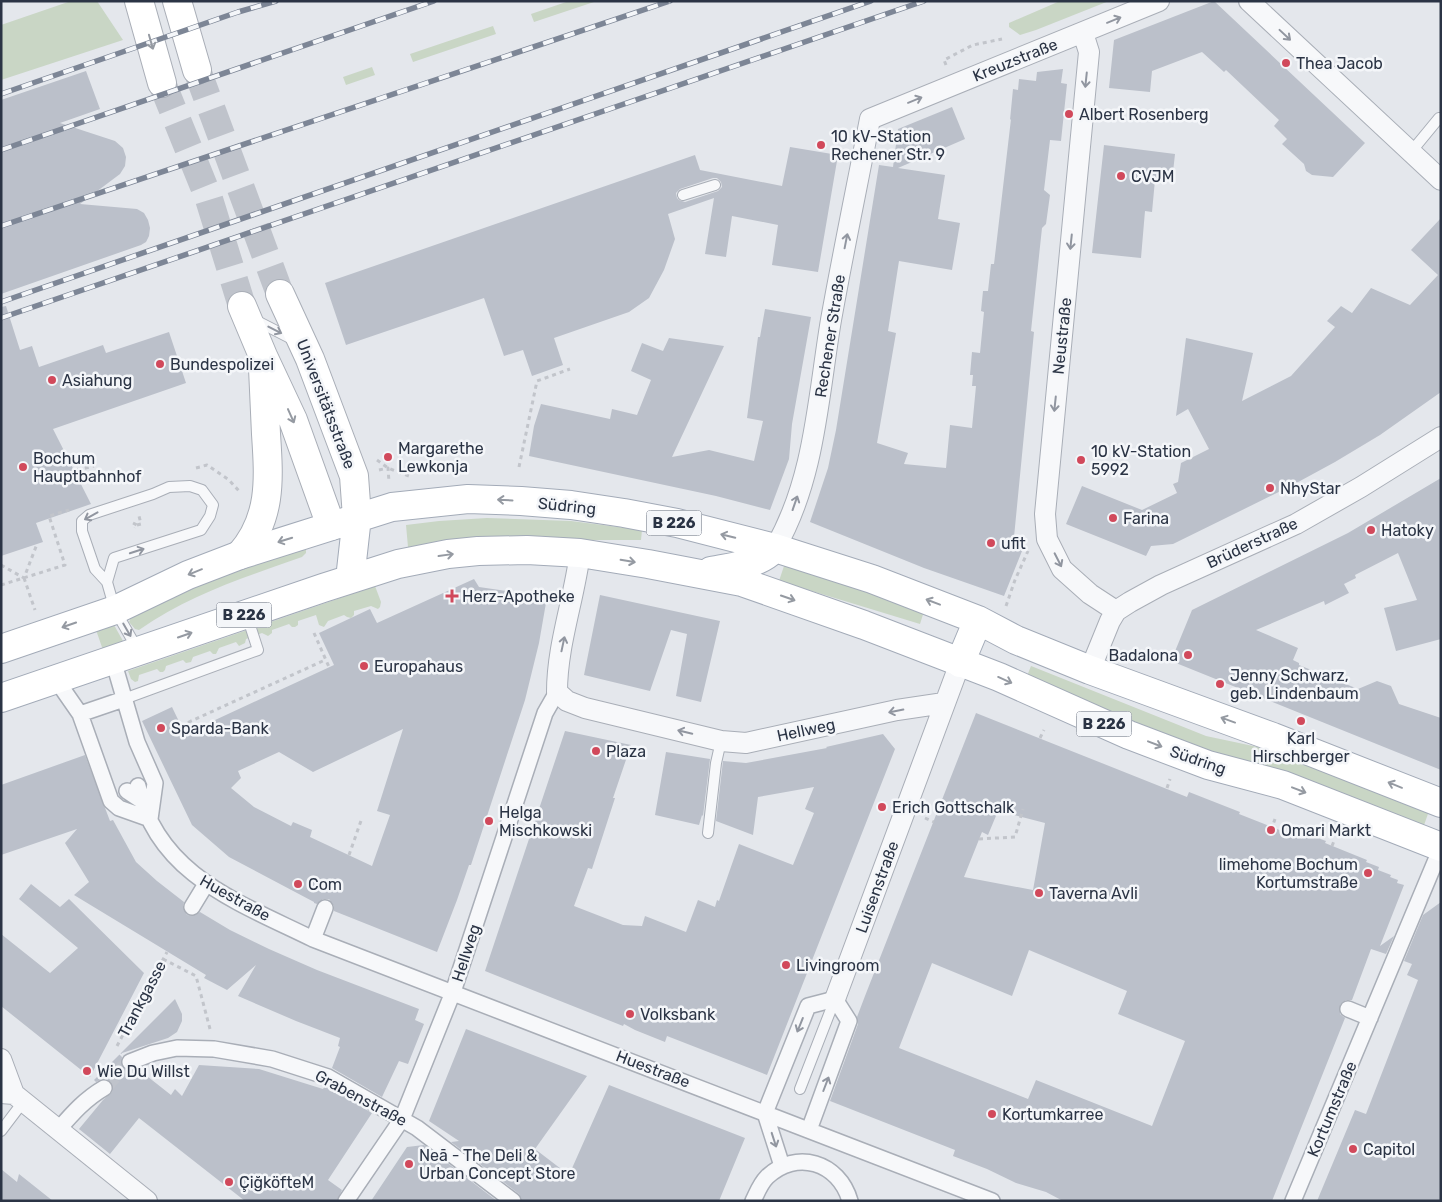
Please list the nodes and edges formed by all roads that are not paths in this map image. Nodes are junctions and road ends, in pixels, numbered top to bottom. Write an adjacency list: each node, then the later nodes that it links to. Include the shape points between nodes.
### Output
1 (138, 1): 7 (main road, one-way to 7)
2 (177, 1): 6 (main road)
3 (1159, 1): 5 (street, Kreuzstraße, one-way to 3)
4 (1259, 5): 10 (street, one-way to 10)
5 (1083, 33): 8 (street, Kreuzstraße, one-way to 5); 28 (street, Neustraße, one-way to 28, via 1089,52 1045,514 1047,539 1062,569 1090,594)
6 (197, 70)
7 (162, 83)
8 (870, 118): 21 (street, Rechener Straße, one-way to 8, via 786,528 810,456 831,321)
9 (1439, 118): 10 (lane)
10 (1410, 152): 11 (street)
11 (1441, 180)
12 (715, 185): 13 (lane)
13 (683, 195)
14 (280, 294): 16 (main road, Universitätsstraße)
15 (244, 311): 16 (lane, one-way to 16); 17 (main road)
16 (304, 345): 19 (main road, Universitätsstraße, via 354,476)
17 (263, 356): 20 (main road, one-way to 20, via 294,420); 23 (main road, via 267,495 256,533)
18 (1441, 437): 28 (street, Brüderstraße, via 1296,524 1162,585)
19 (357, 518): 20 (main road, B 226); 21 (main road, Südring / B 226, one-way to 19, via 642,516 521,501 468,500 408,505); 25 (main road, Universitätsstraße)
20 (331, 526): 23 (main road, B 226, one-way to 23); 25 (main road)
21 (775, 548): 24 (main road, Südring, via 755,562); 30 (main road, Südring / B 226, one-way to 21, via 872,579)
22 (580, 554): 24 (main road, Südring / B 226, one-way to 24); 25 (main road, Südring / B 226, one-way to 22, via 420,559 463,553 527,550); 37 (street, Hellweg, one-way to 22, via 557,670)
23 (240, 555): 27 (main road, B 226, one-way to 27, via 188,575)
24 (697, 573): 34 (main road, Südring / B 226, one-way to 34, via 750,585)
25 (350, 579): 29 (main road, B 226)
26 (107, 582): 26 (lane, one-way to 26, via 114,558 201,530 213,505 202,490 190,486 169,487 89,515 82,521 82,531 95,569); 27 (lane)
27 (115, 610): 31 (main road, B 226, one-way to 31); 32 (lane, one-way to 32)
28 (1116, 611): 35 (street)
29 (246, 614): 32 (main road, B 226, one-way to 29); 39 (lane, via 258,650)
30 (978, 620): 34 (main road); 35 (main road, Südring / B 226, via 1016,640)
31 (1, 649)
32 (139, 651): 33 (main road, B 226)
33 (112, 660): 36 (main road, B 226); 39 (street)
34 (960, 663): 40 (street, Luisenstraße); 47 (main road, Südring / B 226, one-way to 47, via 1208,765 1283,784)
35 (1090, 670): 44 (main road, Südring / B 226, one-way to 35)
36 (59, 679): 38 (main road, B 226); 41 (street)
37 (556, 692): 42 (street, Hellweg, one-way to 37, via 585,708 567,701); 52 (street, Hellweg, via 545,713)
38 (6, 694)
39 (124, 699): 41 (street); 45 (street, via 137,742 150,761 155,782)
40 (944, 703): 42 (street, Hellweg, one-way to 42, via 746,743); 53 (street, Luisenstraße)
41 (80, 714): 45 (street, via 111,801 120,808)
42 (721, 741): 46 (lane)
43 (138, 790): 45 (street, Huestraße)
44 (1441, 803)
45 (150, 819): 48 (street, Huestraße, via 162,842 183,866)
46 (708, 833)
47 (1441, 847): 55 (street, Kortumstraße)
48 (206, 884): 49 (street); 51 (street, Huestraße)
49 (192, 907)
50 (326, 908): 51 (street)
51 (313, 939): 52 (street, Huestraße)
52 (453, 992): 61 (street, Huestraße); 62 (street, Hellweg)
53 (835, 999): 59 (lane); 61 (street, one-way to 61, via 808,1006); 64 (street, one-way to 53, via 850,1021)
54 (1348, 1009): 55 (street)
55 (1370, 1018): 74 (street, Kortumstraße)
56 (1, 1059): 60 (street)
57 (130, 1062): 62 (street, Grabenstraße, via 177,1048 214,1049 272,1059 328,1077)
58 (104, 1088): 63 (street, via 90,1096)
59 (800, 1089)
60 (13, 1097): 63 (street); 65 (lane)
61 (765, 1113): 64 (street, Huestraße); 67 (street, one-way to 67)
62 (402, 1119): 69 (street, Hellweg); 70 (street, Grabenstraße)
63 (58, 1130): 68 (street)
64 (809, 1130): 66 (street, Huestraße)
65 (1, 1131)
66 (826, 1152): 67 (street, via 805,1162); 72 (street); 73 (street, Huestraße)
67 (782, 1166): 71 (street, via 766,1178)
68 (147, 1201)
69 (346, 1201)
70 (514, 1201)
71 (753, 1201)
72 (850, 1201)
73 (992, 1201)
74 (1294, 1201)

